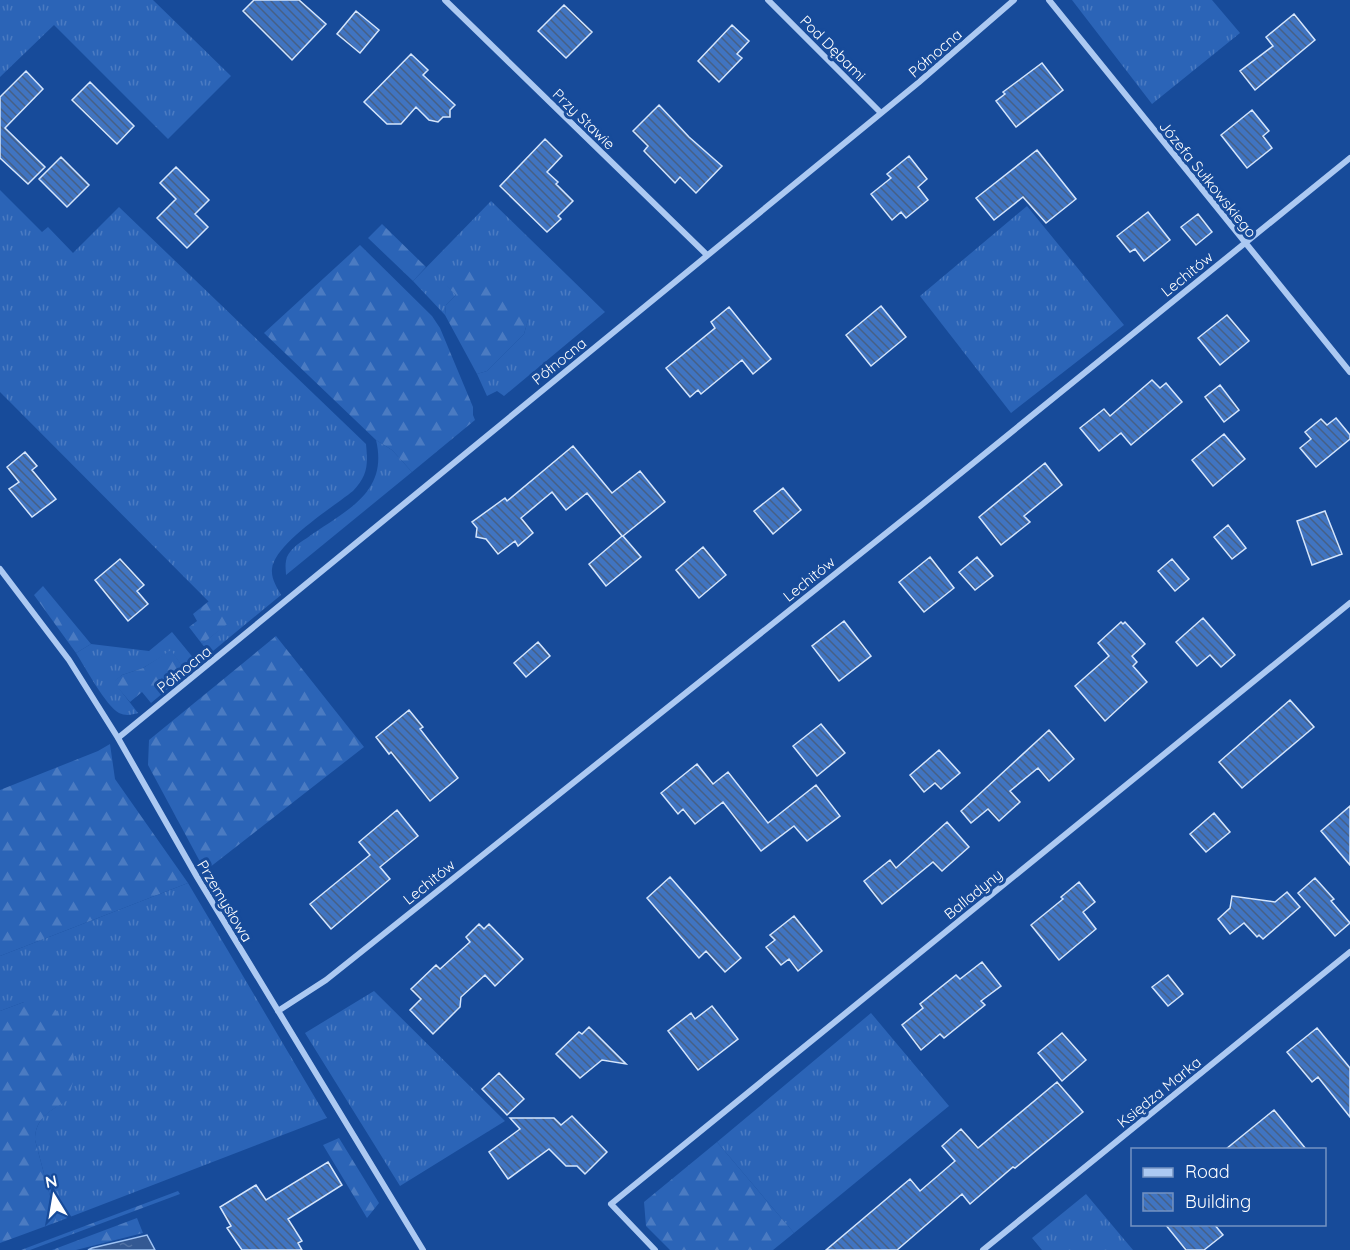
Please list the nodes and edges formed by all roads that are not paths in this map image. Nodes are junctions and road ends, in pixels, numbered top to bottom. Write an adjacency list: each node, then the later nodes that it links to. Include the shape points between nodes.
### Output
1 (445, 0): 8 (street, Przy Stawie)
2 (768, 0): 5 (street, Pod Dębami)
3 (1014, 0): 5 (street, Północna)
4 (1048, 0): 7 (street, Józefa Sułkowskiego)
5 (881, 113): 8 (street, Północna)
6 (1350, 158): 7 (street, Lechitów)
7 (1244, 243): 9 (street, Józefa Sułkowskiego); 14 (street, Lechitów, via 335,972)
8 (707, 255): 12 (street, Północna)
9 (1350, 372)
10 (0, 569): 12 (street, Przemysłowa, via 69,660)
11 (1350, 603): 16 (street, Balladyny, via 611,1204)
12 (118, 738): 14 (street, Przemysłowa)
13 (1350, 952): 17 (street, Księdza Marka)
14 (278, 1011): 15 (street, Przemysłowa)
15 (423, 1250)
16 (656, 1250)
17 (983, 1250)

